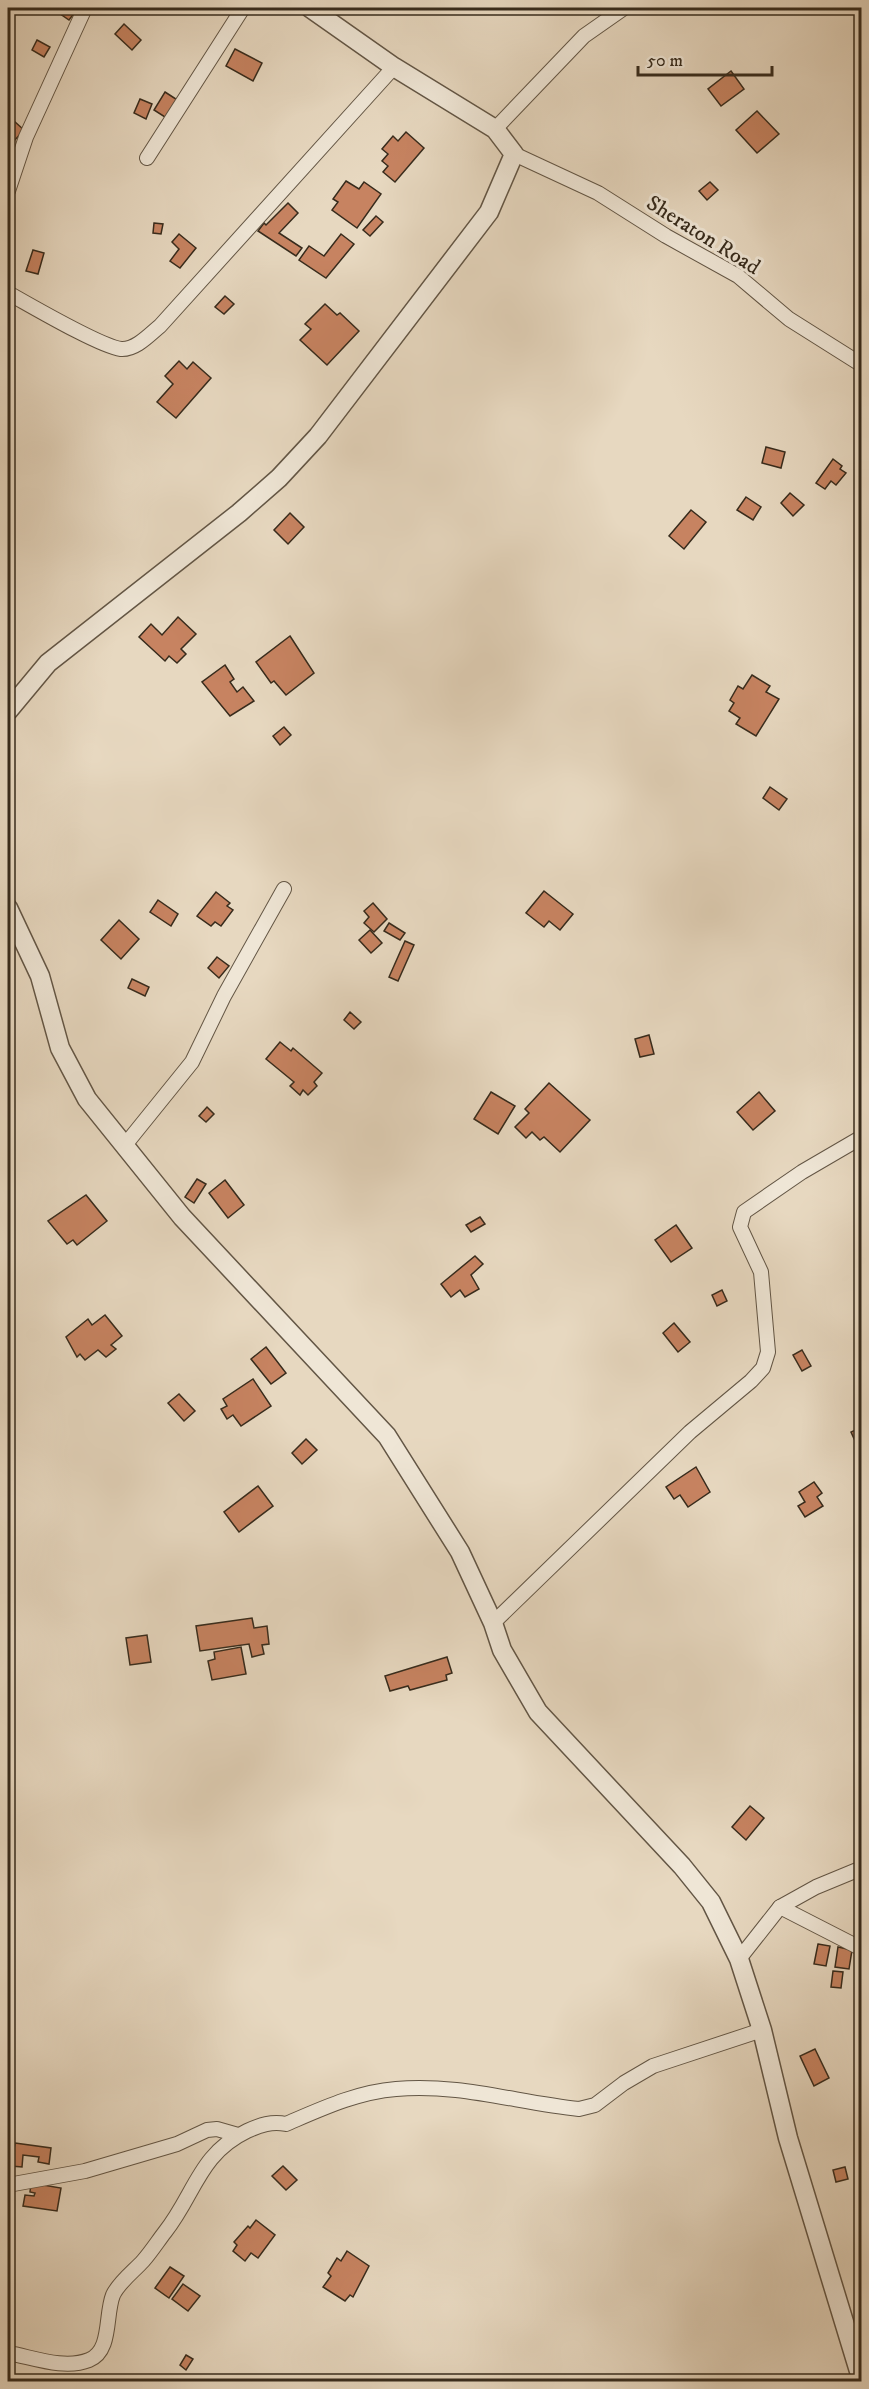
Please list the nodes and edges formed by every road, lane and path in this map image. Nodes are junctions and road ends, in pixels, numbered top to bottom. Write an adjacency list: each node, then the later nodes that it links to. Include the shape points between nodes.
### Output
1 (85, 8): 9 (street, via 26,137)
2 (243, 8): 8 (street)
3 (310, 8): 5 (street)
4 (624, 8): 6 (street, via 584,36)
5 (394, 67): 6 (street); 10 (street, via 160,326 136,345 121,349)
6 (495, 129): 7 (street)
7 (514, 154): 11 (street, Sheraton Road, via 598,193 738,276 789,319); 12 (street, via 489,212 318,436 239,513 48,663)
8 (147, 158)
9 (8, 191)
10 (8, 293)
11 (861, 365)
12 (8, 711)
13 (284, 889): 16 (street, via 192,1062)
14 (8, 908): 16 (street, via 40,976 60,1048 87,1099)
15 (861, 1137): 17 (street, via 744,1212 740,1227 761,1272 768,1352 763,1368 690,1432)
16 (124, 1145): 17 (street, via 182,1217 387,1436 460,1552)
17 (493, 1623): 21 (street, via 502,1650 538,1712 682,1866 711,1902)
18 (861, 1868): 19 (street)
19 (780, 1907): 20 (street); 21 (street)
20 (861, 1949)
21 (739, 1959): 22 (street)
22 (762, 2030): 23 (street, via 653,2066 595,2105 579,2109 437,2089 395,2089 356,2097 286,2124 274,2122); 26 (street, via 788,2138)
23 (238, 2135): 24 (street, via 207,2130 177,2144 85,2170); 25 (street, via 217,2150 201,2170 169,2228 114,2293 99,2353 78,2363)
24 (8, 2185)
25 (8, 2353)
26 (861, 2380)

